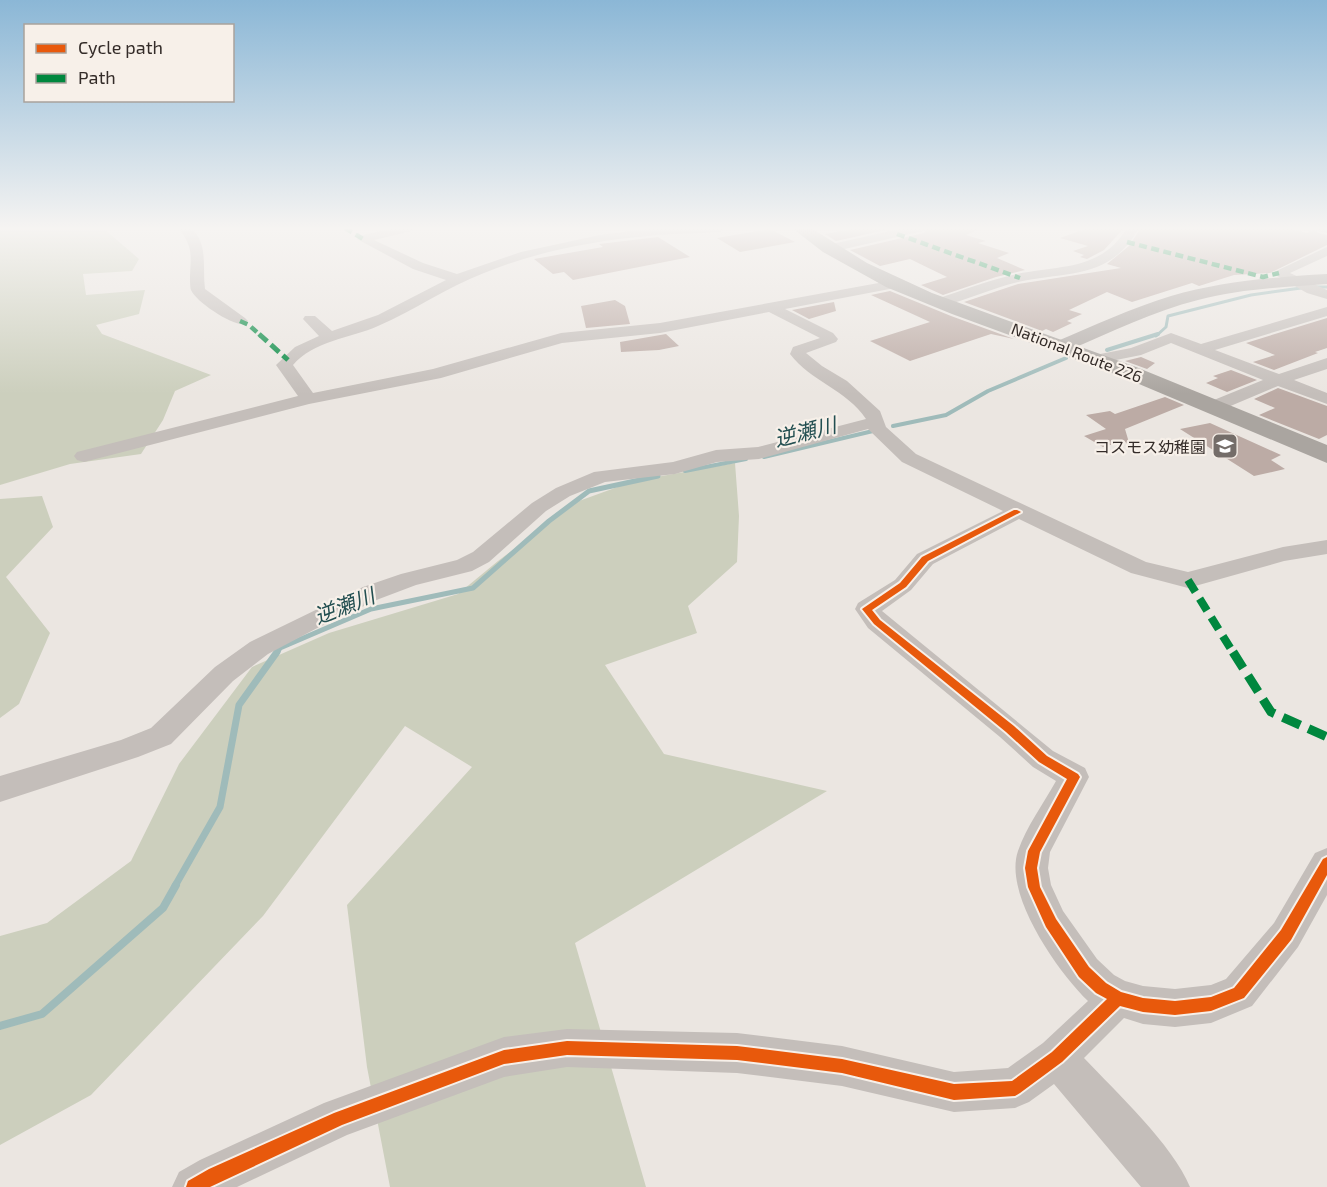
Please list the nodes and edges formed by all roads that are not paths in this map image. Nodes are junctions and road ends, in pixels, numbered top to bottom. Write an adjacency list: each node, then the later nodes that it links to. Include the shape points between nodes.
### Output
1 (198, 283): 12 (street, via 198,290 207,299)
2 (449, 283): 13 (street, via 370,324)
3 (1000, 283): 8 (street)
4 (1271, 283): 14 (main road, via 1179,300)
5 (1300, 283): 7 (street)
6 (895, 284): 8 (highway, National Route 226); 9 (street)
7 (1327, 295)
8 (942, 302): 14 (highway, National Route 226)
9 (772, 308): 19 (street, via 660,328 561,338 435,374); 22 (street, via 828,336 827,341 799,350 798,354 852,394 874,415)
10 (1327, 311): 15 (street)
11 (310, 319): 13 (street)
12 (240, 321)
13 (329, 338): 19 (street, via 295,353 284,365)
14 (1062, 346): 16 (highway, National Route 226)
15 (1201, 349): 16 (street, via 1171,338 1135,352); 18 (street)
16 (1096, 359): 21 (highway, National Route 226)
17 (1327, 363): 18 (street)
18 (1278, 380): 20 (street); 21 (street)
19 (309, 399): 24 (street)
20 (1327, 399)
21 (1215, 406): 23 (highway, National Route 226)
22 (874, 422): 25 (street, via 909,458); 27 (street, via 759,453 716,456 675,468 601,476 539,507 482,557 464,566 371,592 259,648 224,674 161,736)
23 (1327, 455)
24 (84, 456)
25 (1017, 512): 26 (street, via 1139,568 1188,580 1283,554); 29 (street, via 925,559 903,585 867,609 877,622 1043,759 1074,777 1034,851 1034,887 1051,923 1084,972)
26 (1327, 547)
27 (0, 789)
28 (1327, 863): 29 (street, via 1286,935 1239,993 1211,1004 1175,1008)
29 (1118, 998): 30 (street)
30 (1057, 1057): 31 (street, via 1015,1088 954,1092 842,1066 738,1053 567,1048 504,1057 339,1118); 32 (street)
31 (194, 1187)
32 (1168, 1187)

